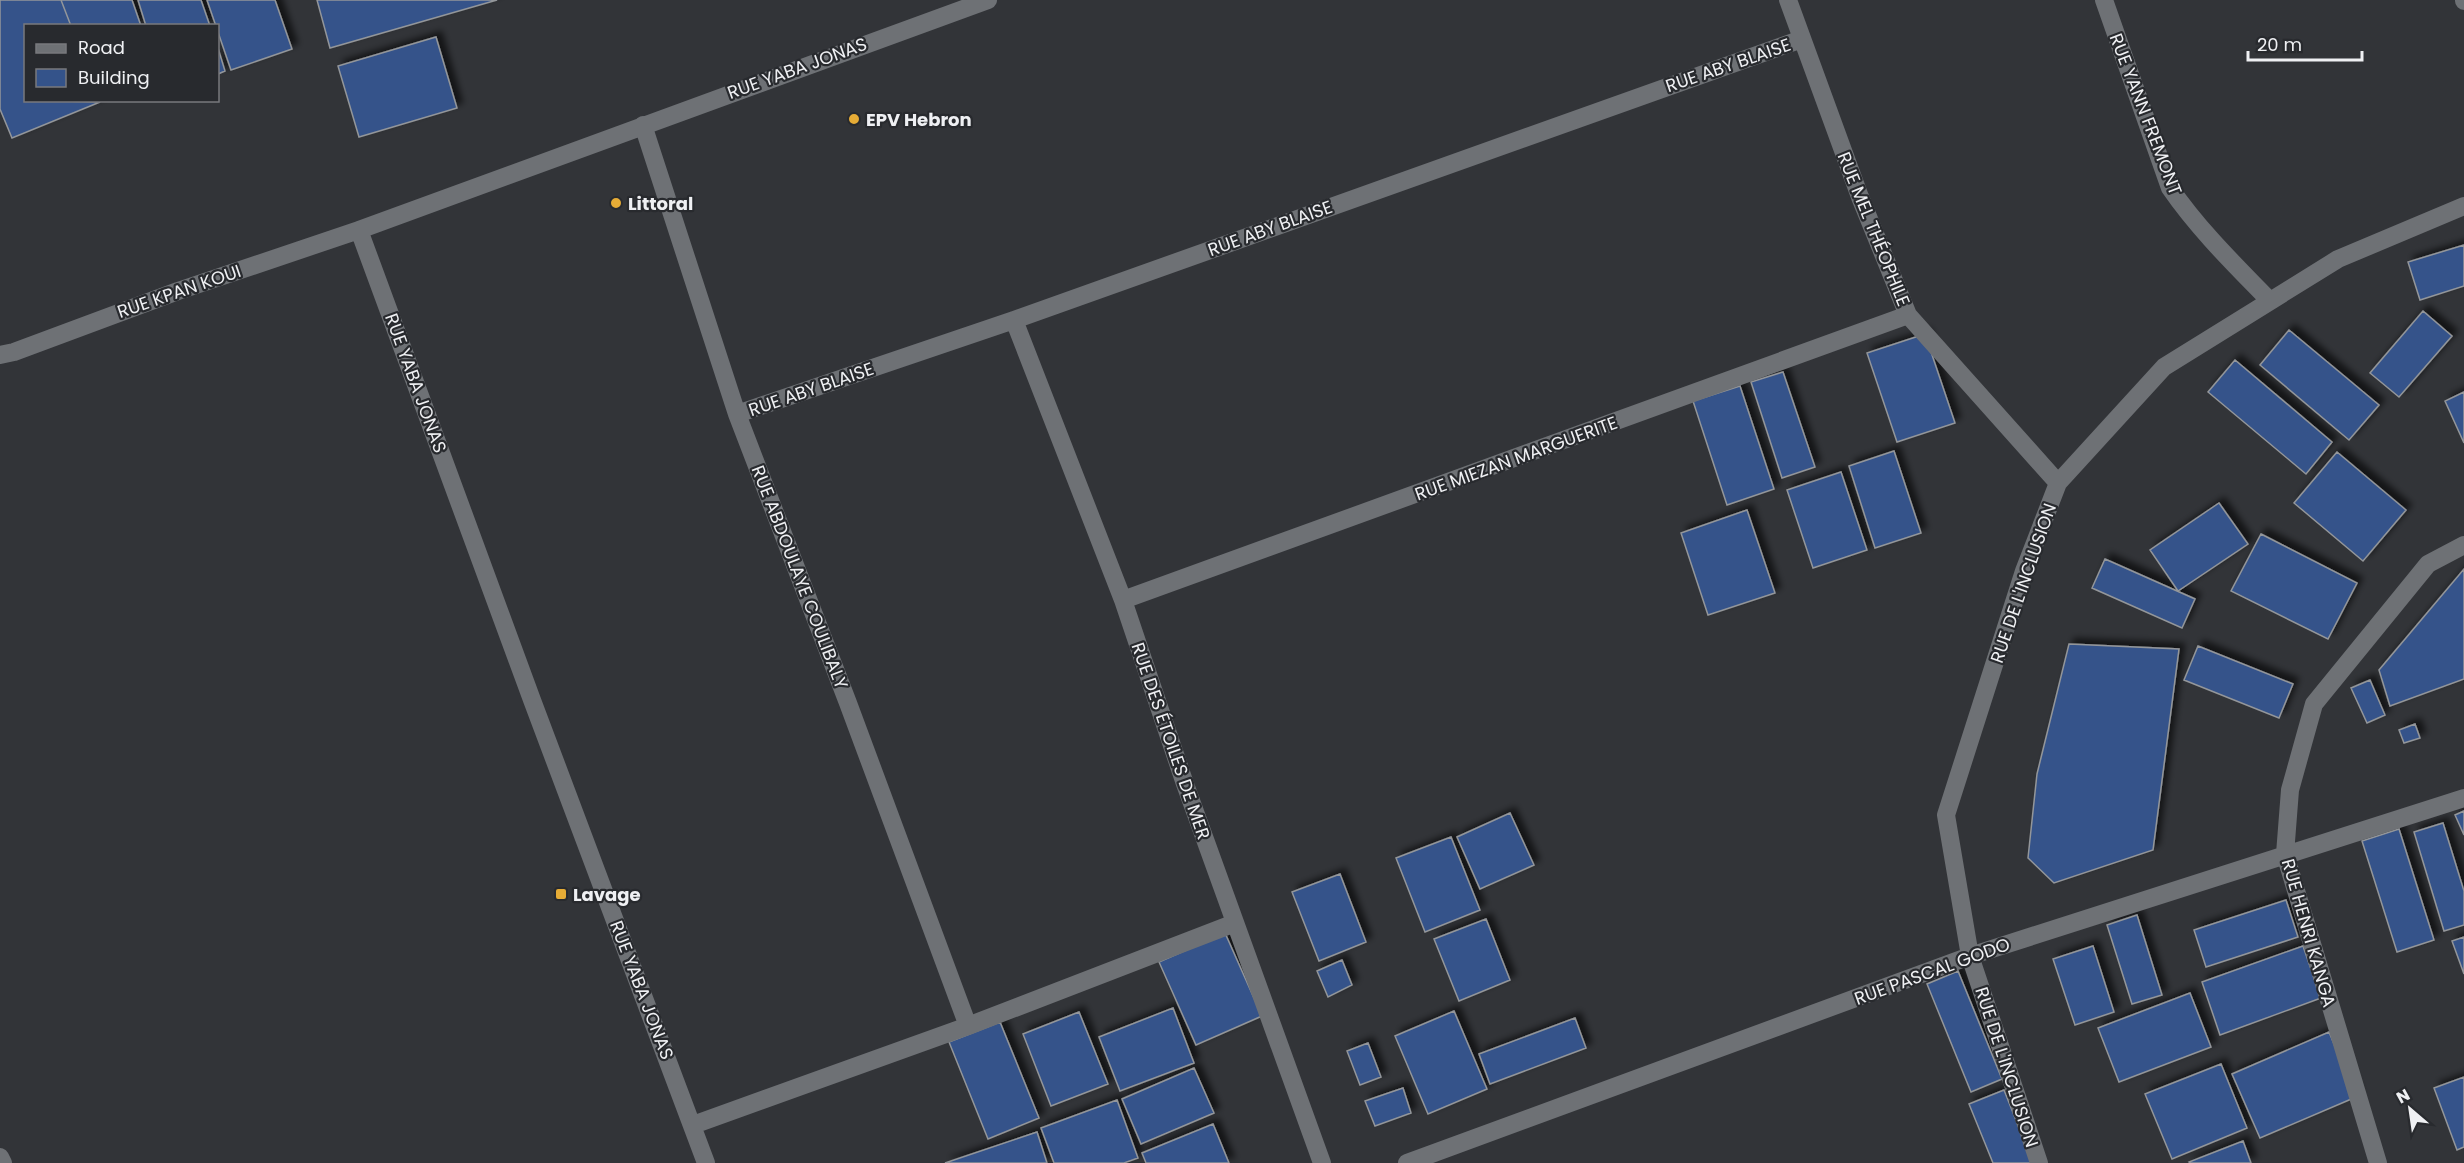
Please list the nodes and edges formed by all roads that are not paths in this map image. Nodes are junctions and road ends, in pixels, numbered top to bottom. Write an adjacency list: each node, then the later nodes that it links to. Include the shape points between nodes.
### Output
1 (988, 0): 4 (street, RUE YABA JONAS)
2 (1788, 0): 5 (street, RUE MEL THÉOPHILE)
3 (2104, 0): 9 (street, RUE YANN FREMONT, via 2170,188 2212,242)
4 (961, 4): 6 (street, RUE YABA JONAS)
5 (1802, 39): 10 (street, RUE MEL THÉOPHILE); 11 (street, RUE ABY BLAISE)
6 (643, 125): 8 (street, RUE YABA JONAS); 13 (street, RUE ABDOULAYE COULIBALY)
7 (2464, 206): 9 (street, RUE DE L'INCLUSION, via 2338,259)
8 (359, 230): 12 (street, RUE KPAN KOUI); 22 (street, RUE YABA JONAS)
9 (2270, 302): 14 (street, RUE DE L'INCLUSION, via 2164,367)
10 (1908, 315): 14 (street, RUE MEL THÉOPHILE); 16 (street, RUE MIEZAN MARGUERITE)
11 (1014, 320): 13 (street, RUE ABY BLAISE); 16 (street, RUE DES ÉTOILES DE MER)
12 (0, 355)
13 (737, 414): 21 (street, RUE ABDOULAYE COULIBALY)
14 (2058, 483): 20 (street, RUE DE L'INCLUSION, via 2024,571 1946,815)
15 (2464, 545): 18 (street, RUE HENRI KANGA, via 2428,564 2314,704 2290,790)
16 (1123, 600): 19 (street, RUE DES ÉTOILES DE MER)
17 (2464, 798): 18 (street, RUE PASCAL GODO)
18 (2285, 854): 20 (street, RUE PASCAL GODO); 29 (street, RUE HENRI KANGA)
19 (1235, 923): 21 (street); 26 (street, RUE DES ÉTOILES DE MER)
20 (1970, 956): 27 (street, RUE PASCAL GODO); 28 (street, RUE DE L'INCLUSION)
21 (968, 1026): 22 (street)
22 (693, 1125): 25 (street, RUE YABA JONAS)
23 (0, 1157): 24 (street)
24 (3, 1163)
25 (706, 1163)
26 (1322, 1163)
27 (1407, 1163)
28 (2038, 1163)
29 (2378, 1163)

